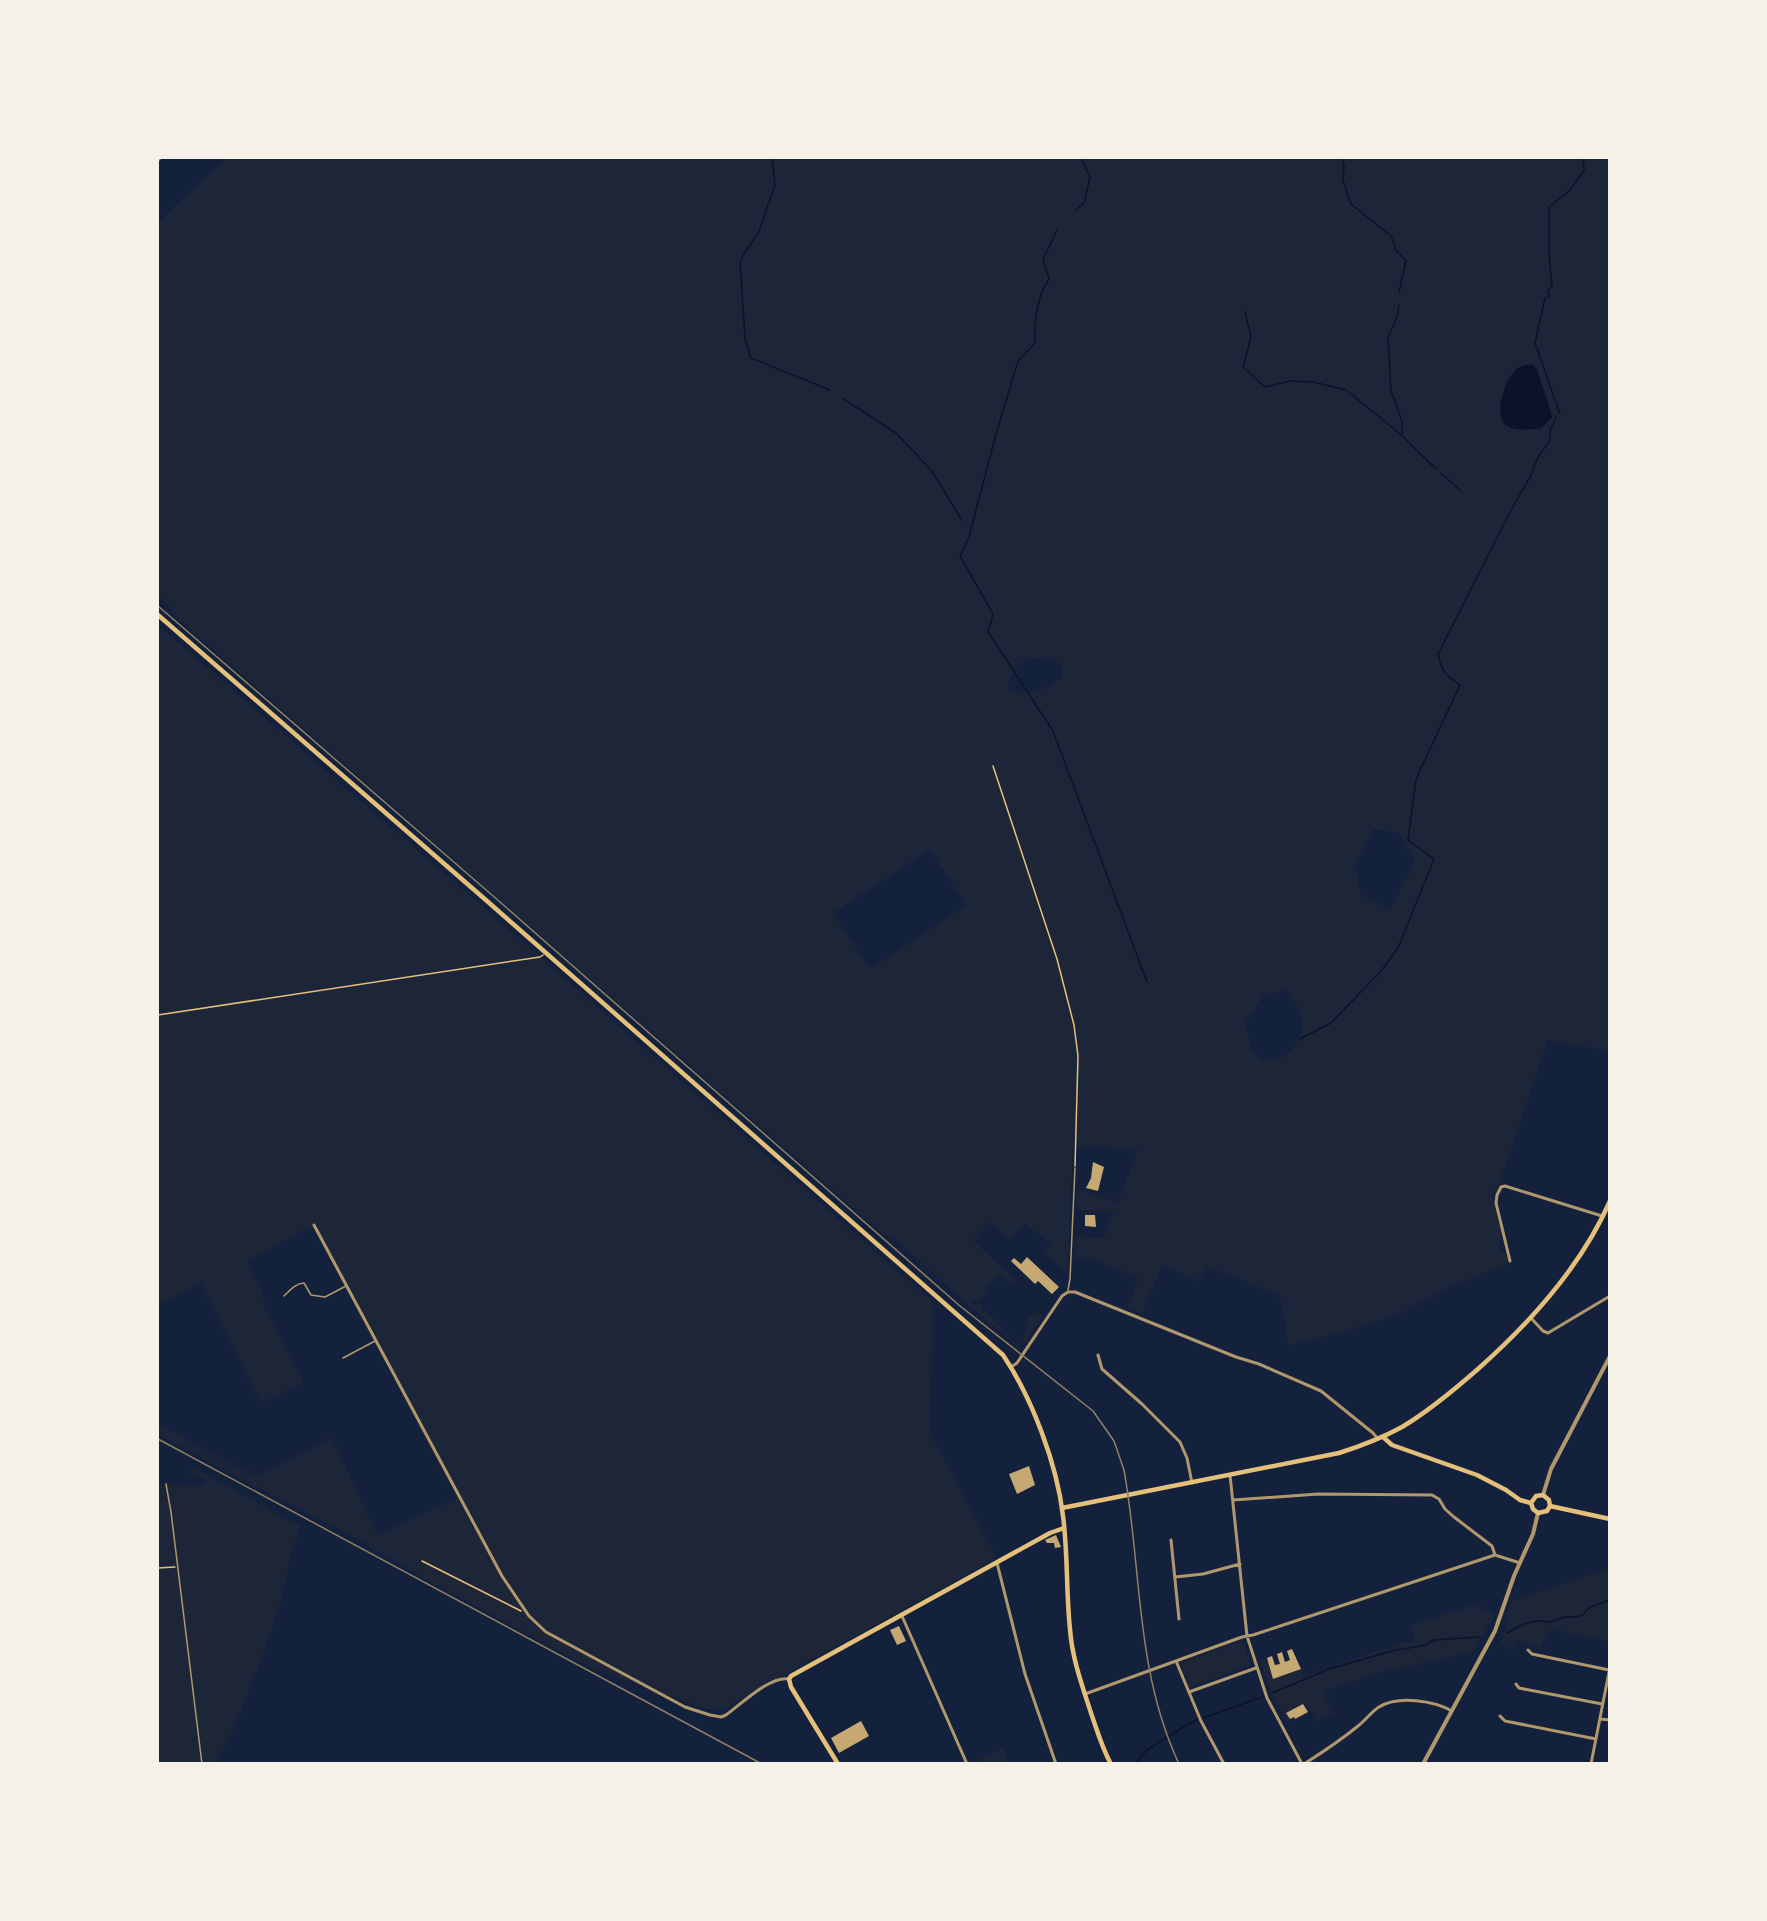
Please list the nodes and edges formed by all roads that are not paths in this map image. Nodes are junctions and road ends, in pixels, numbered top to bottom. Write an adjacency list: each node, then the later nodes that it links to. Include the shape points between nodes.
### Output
1 (158, 615): 16 (main road, via 983,1336)
2 (1075, 1168): 8 (lane)
3 (1610, 1201): 4 (main road)
4 (1606, 1213): 6 (street, via 1501,1187 1496,1203); 11 (main road, via 1565,1276)
5 (314, 1224): 7 (street)
6 (1510, 1261)
7 (347, 1286): 9 (lane, via 325,1297 311,1295 302,1282); 12 (street)
8 (1068, 1292): 16 (street); 17 (street, via 1321,1390)
9 (284, 1296)
10 (1610, 1296): 11 (street, via 1548,1333)
11 (1531, 1318): 17 (main road, via 1437,1403)
12 (376, 1340): 15 (lane); 42 (street, via 502,1576 546,1632 667,1698 710,1715 726,1715 771,1682)
13 (1098, 1355): 19 (street, via 1102,1369 1180,1442)
14 (1610, 1356): 21 (street, via 1551,1469)
15 (343, 1358)
16 (1011, 1367): 25 (main road, via 1048,1452)
17 (1380, 1438): 18 (main road, via 1339,1453); 23 (main road, via 1484,1478)
18 (1230, 1475): 19 (main road); 22 (street)
19 (1192, 1483): 25 (main road)
20 (165, 1484): 52 (lane)
21 (1543, 1495): 23 (main road, via 1536,1496); 24 (main road)
22 (1233, 1500): 30 (street, via 1318,1494 1436,1497 1492,1546); 33 (street)
23 (1531, 1503): 26 (main road)
24 (1550, 1506): 26 (main road); 27 (main road)
25 (1062, 1509): 28 (main road)
26 (1538, 1513): 32 (street)
27 (1610, 1519)
28 (1064, 1528): 31 (main road); 45 (main road, via 1070,1635)
29 (1171, 1540): 34 (street)
30 (1495, 1555): 32 (street); 37 (street)
31 (997, 1563): 35 (main road); 55 (street, via 1025,1674)
32 (1520, 1563): 47 (street, via 1496,1631)
33 (1240, 1564): 34 (street); 37 (street)
34 (1175, 1577): 36 (street)
35 (902, 1616): 42 (main road); 54 (street)
36 (1179, 1618)
37 (1247, 1636): 39 (street); 40 (street)
38 (1528, 1650): 41 (street, via 1532,1654)
39 (1176, 1661): 44 (street); 45 (street)
40 (1256, 1668): 44 (street); 58 (street, via 1266,1696)
41 (1609, 1668): 46 (street)
42 (789, 1679): 53 (main road)
43 (1516, 1684): 46 (street, via 1519,1688)
44 (1189, 1692): 57 (street)
45 (1085, 1694): 56 (main road)
46 (1602, 1704): 49 (street)
47 (1452, 1711): 58 (street, via 1427,1702 1387,1704); 59 (street)
48 (1500, 1716): 51 (street, via 1505,1721)
49 (1600, 1719): 50 (street); 51 (street)
50 (1610, 1720)
51 (1596, 1739): 60 (street)
52 (202, 1764)
53 (838, 1764)
54 (968, 1764)
55 (1056, 1764)
56 (1111, 1764)
57 (1224, 1764)
58 (1303, 1764)
59 (1423, 1764)
60 (1591, 1764)

